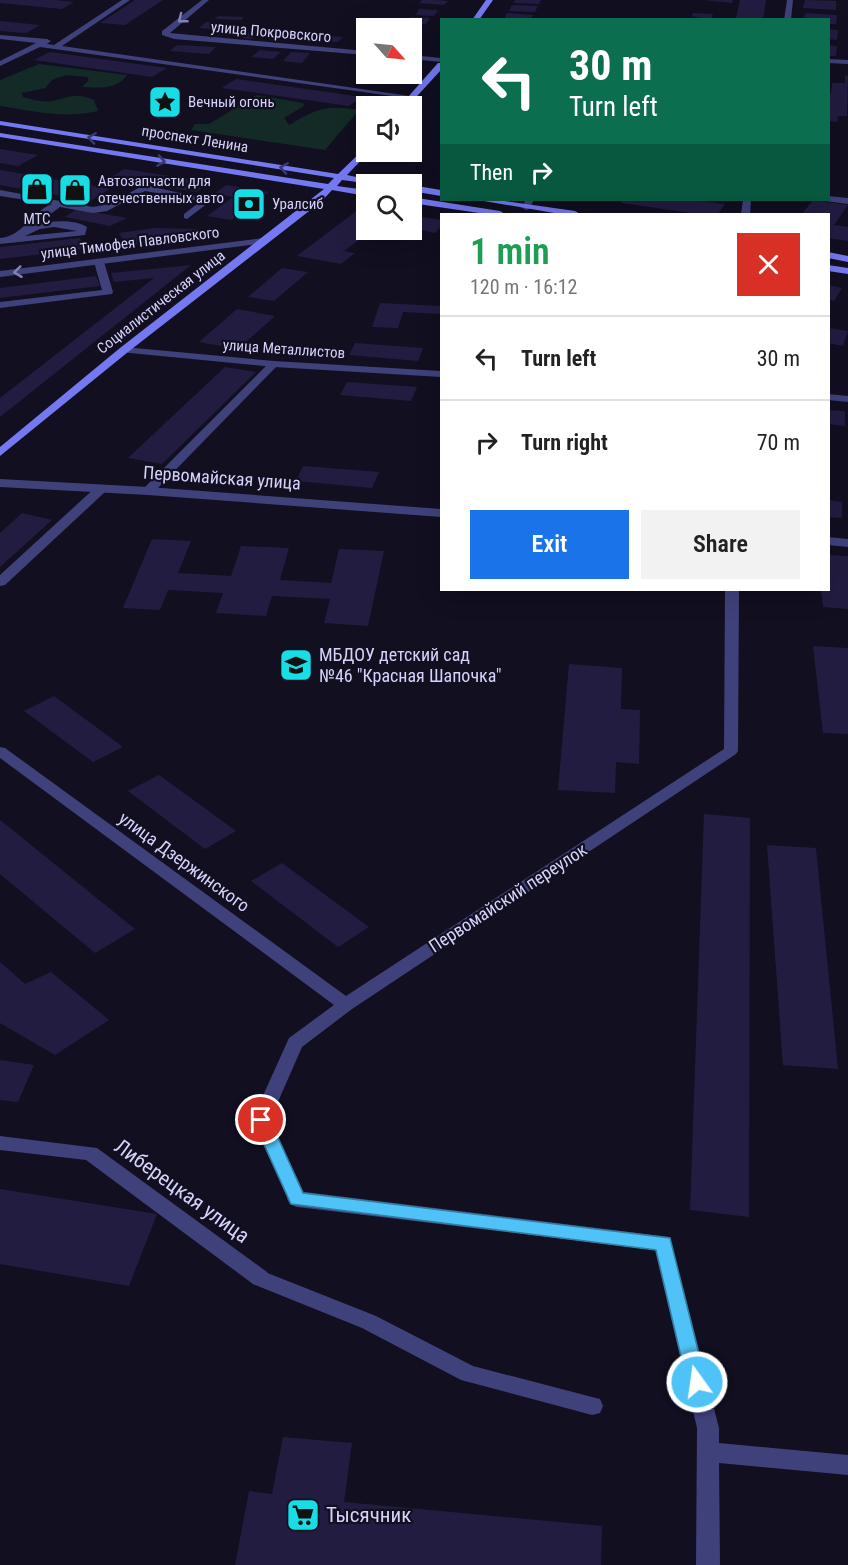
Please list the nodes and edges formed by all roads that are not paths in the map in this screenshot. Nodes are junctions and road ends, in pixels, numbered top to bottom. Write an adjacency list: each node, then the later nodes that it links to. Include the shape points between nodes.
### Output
1 (127, 0): 10 (street)
2 (206, 0): 11 (street, улица Покровского, one-way to 11, via 165,33 174,37)
3 (490, 0): 5 (main road)
4 (790, 0): 6 (street)
5 (476, 18)
6 (787, 18)
7 (0, 37): 9 (street)
8 (52, 38): 9 (street)
9 (41, 44): 10 (street); 16 (street)
10 (56, 47): 18 (street)
11 (356, 52)
12 (422, 58): 13 (street)
13 (440, 60)
14 (830, 61): 15 (street)
15 (848, 62)
16 (0, 64)
17 (440, 66): 19 (main road)
18 (406, 96)
19 (414, 96)
20 (0, 123): 23 (main road, проспект Ленина, one-way to 20)
21 (0, 135): 25 (main road, проспект Ленина, one-way to 25)
22 (356, 162): 23 (main road, Социалистическая улица)
23 (342, 178): 24 (main road, проспект Ленина); 25 (main road, Социалистическая улица)
24 (356, 180)
25 (332, 188): 27 (main road, проспект Ленина); 41 (main road, Социалистическая улица)
26 (422, 190): 29 (main road)
27 (356, 192)
28 (0, 193): 33 (street)
29 (440, 193)
30 (830, 199): 32 (street)
31 (497, 201): 35 (main road)
32 (848, 201)
33 (58, 202): 38 (street, via 97,209 110,207 144,188 208,200); 39 (street, via 43,211)
34 (422, 203): 36 (main road)
35 (528, 203): 37 (main road)
36 (493, 213)
37 (571, 213)
38 (187, 216)
39 (27, 229): 40 (street); 40 (street, via 55,223 82,227 82,233)
40 (12, 240): 42 (street)
41 (263, 241): 45 (street, улица Тимофея Павловского); 50 (main road, Социалистическая улица)
42 (0, 242)
43 (830, 255): 44 (main road)
44 (848, 259)
45 (99, 262): 48 (street, улица Тимофея Павловского, one-way to 48); 49 (street, via 108,292)
46 (830, 268): 47 (main road)
47 (848, 271)
48 (0, 274)
49 (0, 305)
50 (124, 350): 51 (street, улица Металлистов); 55 (main road, Социалистическая улица)
51 (274, 364): 52 (street, улица Металлистов); 58 (street)
52 (440, 374)
53 (830, 397): 54 (street)
54 (848, 399)
55 (0, 453)
56 (0, 483): 57 (street, Первомайская улица)
57 (101, 489): 58 (street, Первомайская улица); 62 (street)
58 (148, 490): 59 (street, Первомайская улица)
59 (440, 513)
60 (830, 541): 61 (street)
61 (848, 543)
62 (0, 582)
63 (732, 591): 65 (street, Первомайский переулок, via 731,751)
64 (0, 751): 65 (street, улица Дзержинского)
65 (345, 1005): 68 (street, Первомайский переулок, via 295,1043 261,1120 297,1199 663,1243 708,1428)
66 (0, 1143): 67 (street, Либерецкая улица, via 90,1153 260,1278 369,1322 468,1374)
67 (592, 1406)
68 (708, 1452): 69 (street); 70 (street)
69 (848, 1465)
70 (708, 1565)

